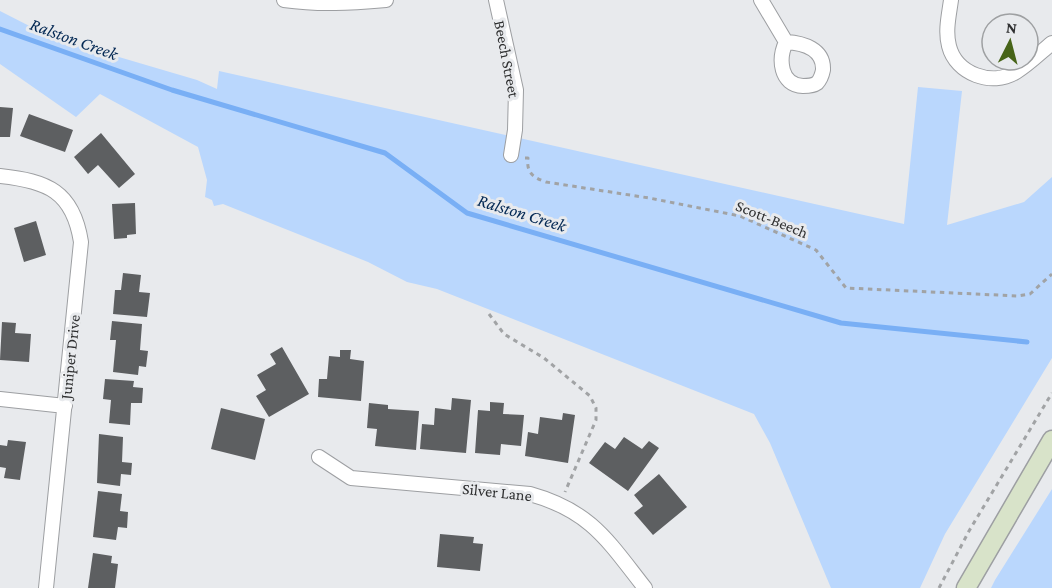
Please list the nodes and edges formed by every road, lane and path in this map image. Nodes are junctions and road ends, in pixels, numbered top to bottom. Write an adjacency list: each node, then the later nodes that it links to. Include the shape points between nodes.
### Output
1 (284, 0): 2 (street, via 313,4)
2 (386, 0)
3 (496, 0): 8 (street, Beech Street, via 516,90)
4 (761, 0): 6 (street)
5 (951, 0): 7 (street, via 947,34 950,49 956,61 975,75 1004,78)
6 (786, 42)
7 (1052, 42)
8 (512, 155): 10 (path, Scott-Beech, via 528,158 530,173 546,182 740,216 816,250 846,288 1018,296 1030,294)
9 (0, 176): 14 (street, Juniper Drive, via 48,186 69,206 80,231)
10 (1052, 273)
11 (489, 314): 17 (path, via 504,334 544,358 590,396 597,408 596,420)
12 (1052, 393): 20 (path)
13 (0, 399): 14 (street)
14 (65, 406): 18 (street, Juniper Drive)
15 (1052, 440): 21 (main road)
16 (319, 458): 17 (street, Silver Lane, via 351,478 530,494)
17 (561, 504): 19 (street, Silver Lane, via 606,538)
18 (46, 588)
19 (645, 588)
20 (939, 588)
21 (966, 588)

